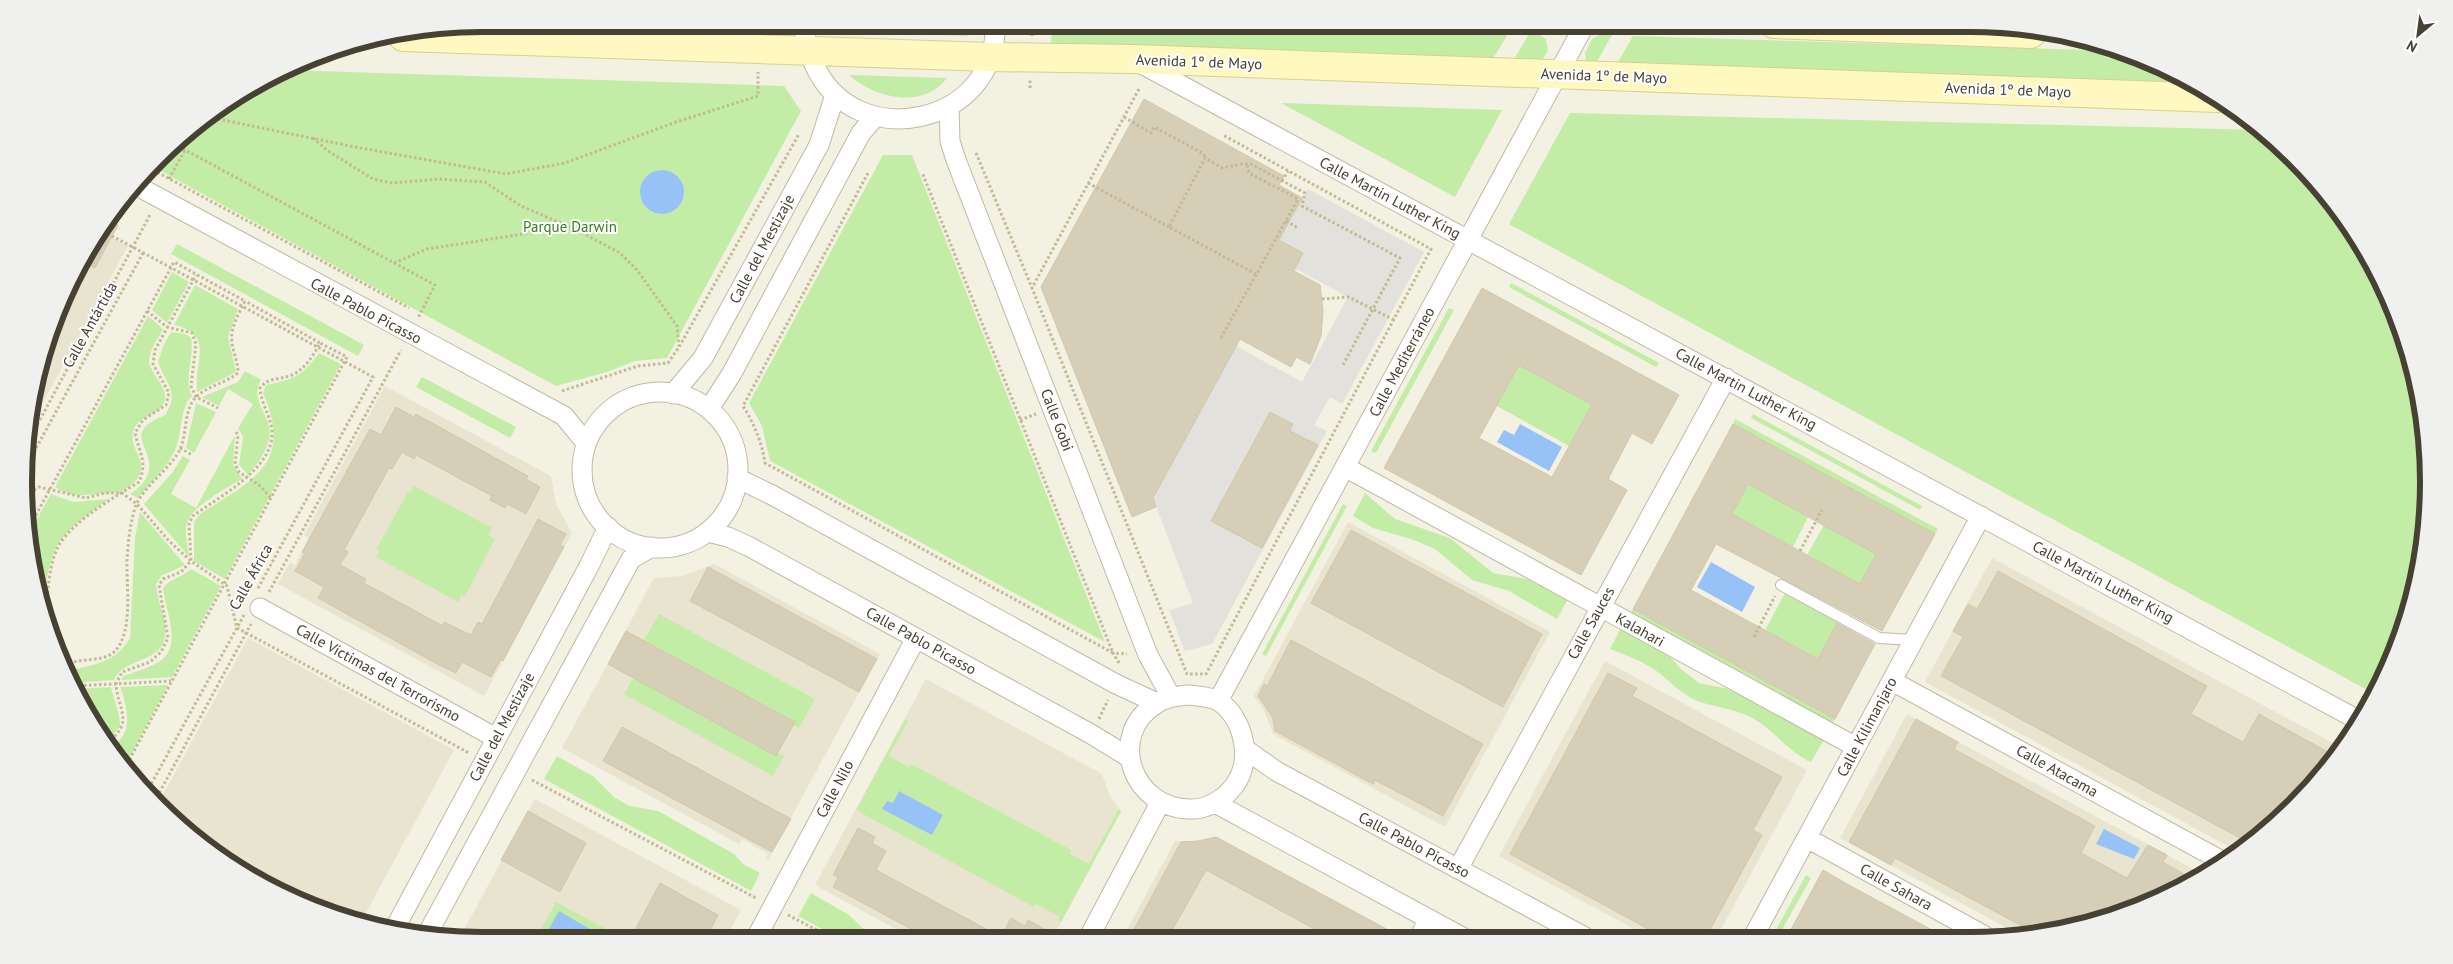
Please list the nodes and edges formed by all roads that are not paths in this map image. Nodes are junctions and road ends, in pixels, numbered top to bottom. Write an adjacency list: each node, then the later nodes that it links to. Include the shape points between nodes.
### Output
1 (995, 32): 5 (street)
2 (1581, 32): 7 (street, Calle Mediterráneo)
3 (417, 37): 4 (street, Avenida 1º de Mayo)
4 (806, 37): 5 (street, Avenida 1º de Mayo); 8 (street, via 818,74)
5 (990, 57): 6 (street, Avenida 1º de Mayo); 10 (street, via 971,88)
6 (1132, 59): 7 (street, Avenida 1º de Mayo); 15 (street, Calle Martin Luther King)
7 (1558, 74): 9 (street, Avenida 1º de Mayo); 15 (street, Calle Mediterráneo)
8 (835, 95): 11 (street, via 860,112); 17 (street, Calle del Mestizaje, via 818,145 703,358)
9 (2203, 97)
10 (949, 107): 12 (street); 13 (street, Calle Gobi)
11 (874, 117): 12 (street); 18 (street, via 861,133 732,373)
12 (924, 117): 13 (street, Calle Gobi)
13 (950, 141): 32 (street, Calle Gobi)
14 (142, 189): 19 (street, Calle Pablo Picasso, via 564,416)
15 (1467, 240): 16 (street, Calle Martin Luther King); 20 (street, Calle Mediterráneo)
16 (1726, 378): 22 (street, Calle Martin Luther King); 28 (street, Calle Sauces)
17 (674, 394): 18 (street); 19 (street, via 656,392 624,401 609,410)
18 (709, 409): 21 (street, via 728,433 738,463)
19 (586, 443): 23 (street, via 582,461 584,485 592,508)
20 (1345, 468): 28 (street, Kalahari); 33 (street, Calle Mediterráneo)
21 (737, 478): 24 (street, via 728,508); 32 (street, via 1116,684)
22 (1981, 516): 30 (street, Calle Kilimanjaro); 34 (street, Calle Martin Luther King)
23 (608, 527): 25 (street, via 633,543); 35 (street, Calle del Mestizaje)
24 (708, 532): 25 (street, via 672,547); 29 (street, Calle Pablo Picasso, via 728,536 748,546)
25 (652, 547): 46 (street, via 631,559)
26 (1781, 585): 30 (lane, via 1879,638)
27 (254, 604): 35 (street, Calle Víctimas del Terrorismo)
28 (1600, 608): 36 (street, Kalahari); 43 (street, Calle Sauces)
29 (916, 638): 38 (street, Calle Pablo Picasso); 47 (street, Calle Nilo)
30 (1914, 640): 31 (street, Calle Kilimanjaro)
31 (1892, 681): 36 (street, Calle Kilimanjaro); 42 (street, Calle Atacama)
32 (1164, 700): 33 (street, via 1189,695); 38 (street, via 1146,712 1137,724)
33 (1218, 700): 37 (street, via 1240,730)
34 (2354, 718)
35 (496, 738): 45 (street, Calle del Mestizaje)
36 (1856, 747): 41 (street, Calle Kilimanjaro)
37 (1245, 748): 40 (street, via 1236,783); 43 (street, Calle Pablo Picasso, via 1276,771)
38 (1130, 758): 39 (street, via 1133,772 1144,790)
39 (1160, 803): 40 (street, via 1181,809 1197,809); 48 (street)
40 (1215, 803): 44 (street)
41 (1807, 838): 52 (street, Calle Kilimanjaro); 53 (street, Calle Sahara)
42 (2217, 858)
43 (1458, 869): 51 (street, Calle Pablo Picasso)
44 (1429, 919): 49 (street); 50 (street)
45 (397, 924)
46 (431, 929)
47 (759, 932)
48 (1092, 932)
49 (1422, 932)
50 (1453, 932)
51 (1576, 932)
52 (1756, 932)
53 (1977, 932)

